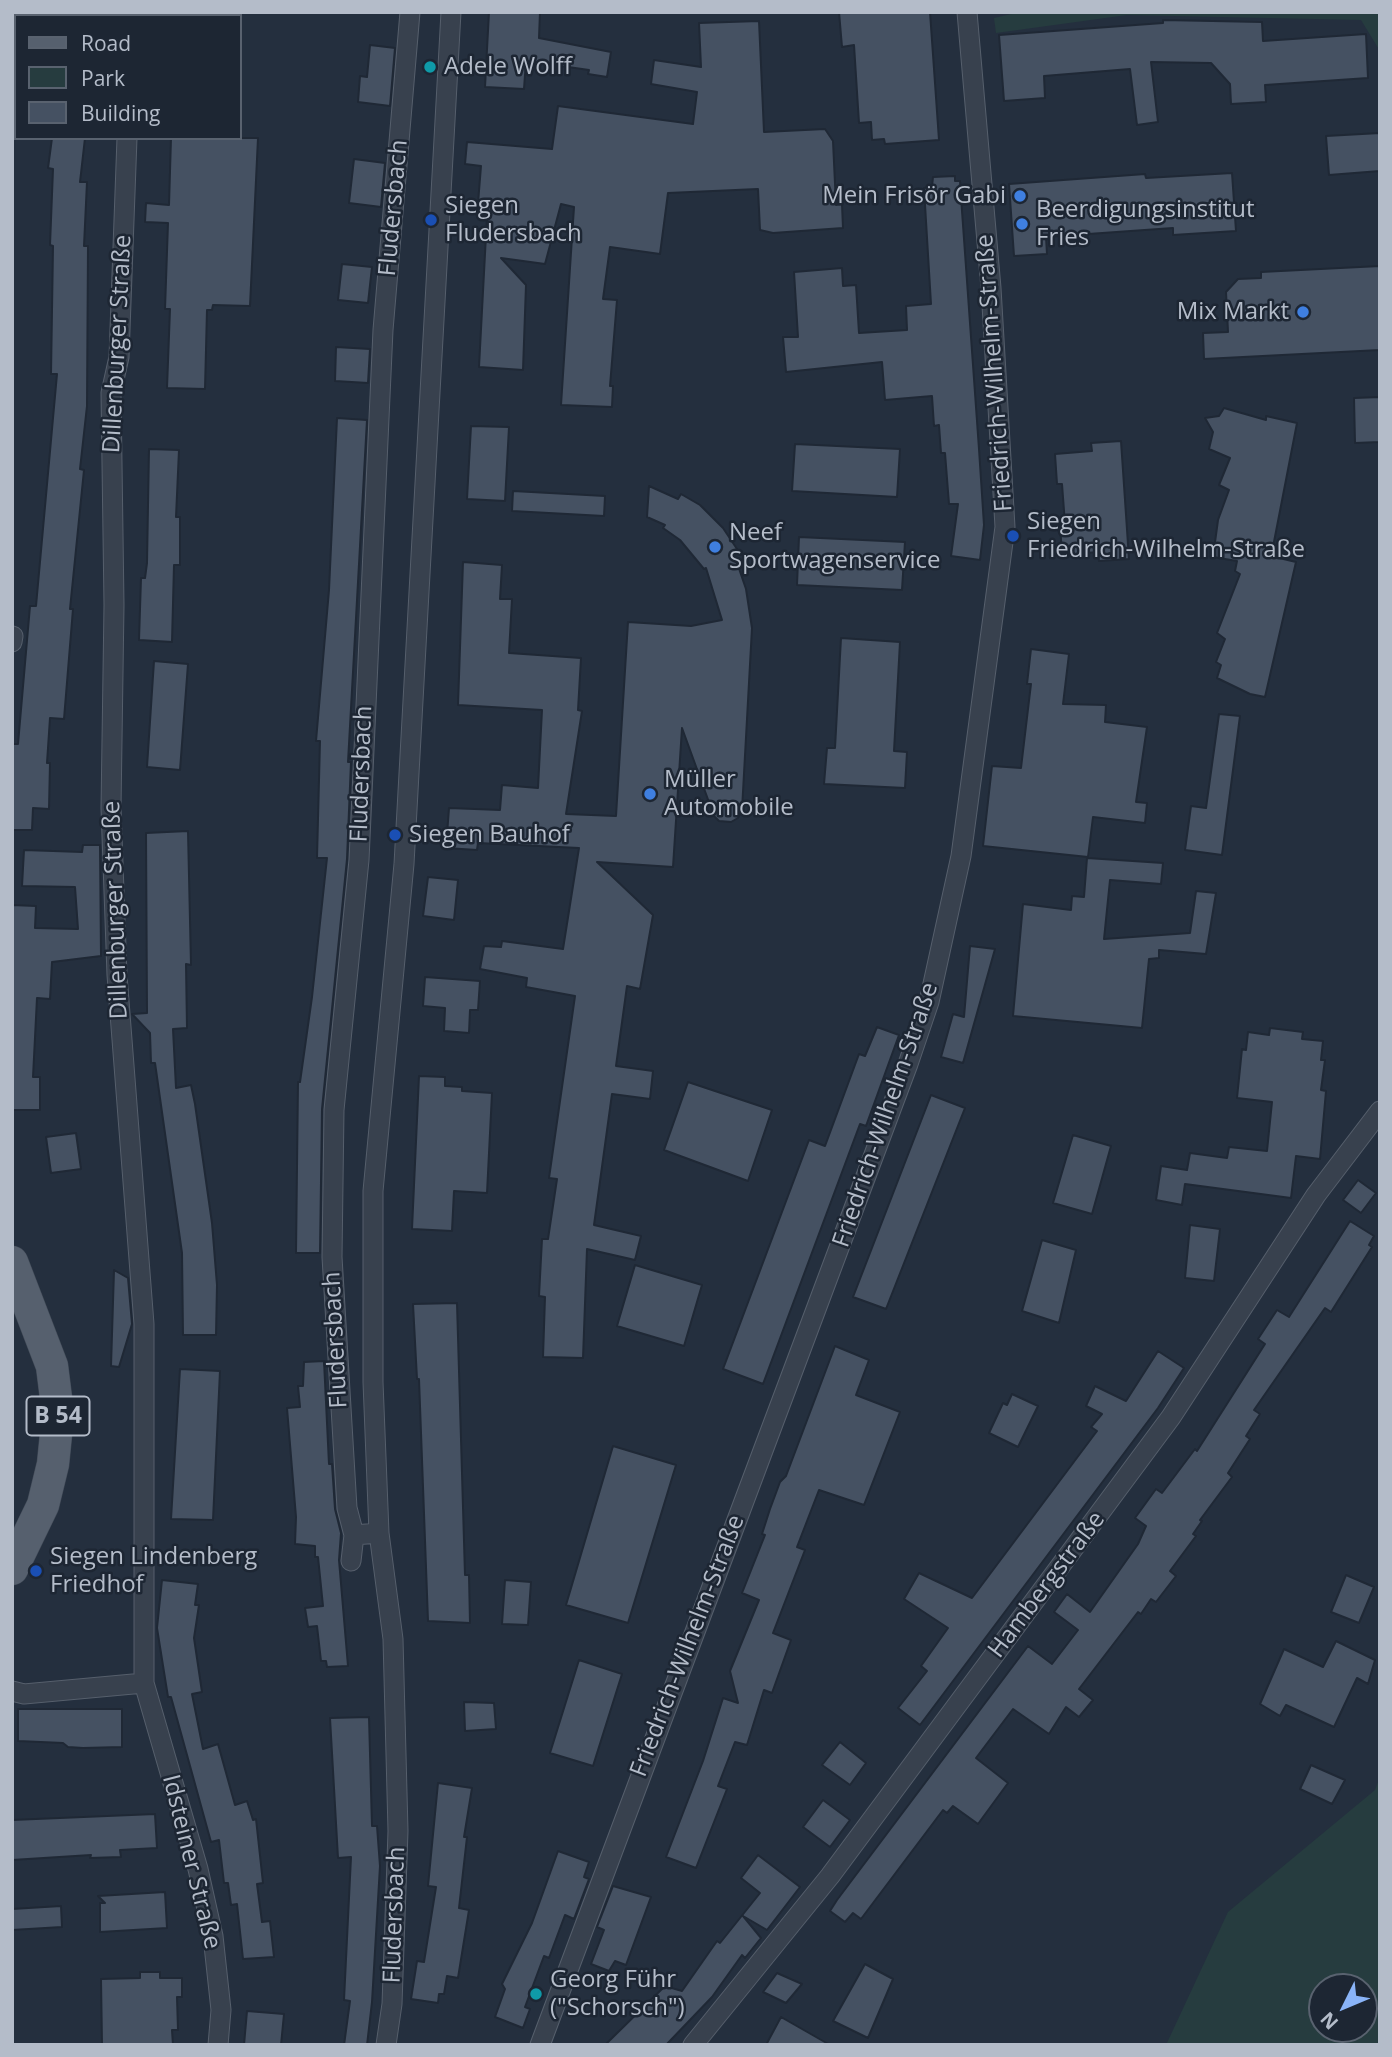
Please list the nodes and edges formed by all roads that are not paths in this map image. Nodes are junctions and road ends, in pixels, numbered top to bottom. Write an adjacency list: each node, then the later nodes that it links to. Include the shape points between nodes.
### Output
1 (410, 12): 10 (street, Fludersbach, via 383,330 359,860 334,1110 336,1357 347,1508)
2 (451, 12): 9 (street, Fludersbach, via 404,864 373,1191)
3 (967, 12): 17 (street, Friedrich-Wilhelm-Straße, via 991,288 1005,527 961,856 929,1002 908,1065)
4 (127, 140): 13 (street, Dillenburger Straße, via 119,357 111,393 111,808 117,975 144,1324)
5 (13, 636): 6 (street)
6 (12, 642)
7 (1380, 1111): 18 (street, Hambergstraße, via 1316,1195 1171,1417 830,1876)
8 (12, 1262): 12 (main road, B 54, via 52,1366 58,1414 43,1505)
9 (379, 1533): 10 (street); 16 (street, Fludersbach, via 393,1639 398,1831 392,2004)
10 (354, 1535): 11 (street, Fludersbach)
11 (351, 1561)
12 (12, 1569)
13 (144, 1682): 14 (street); 15 (street, Idsteiner Straße, via 213,1936 222,2010)
14 (12, 1691)
15 (218, 2045)
16 (386, 2045)
17 (541, 2045)
18 (693, 2045)

